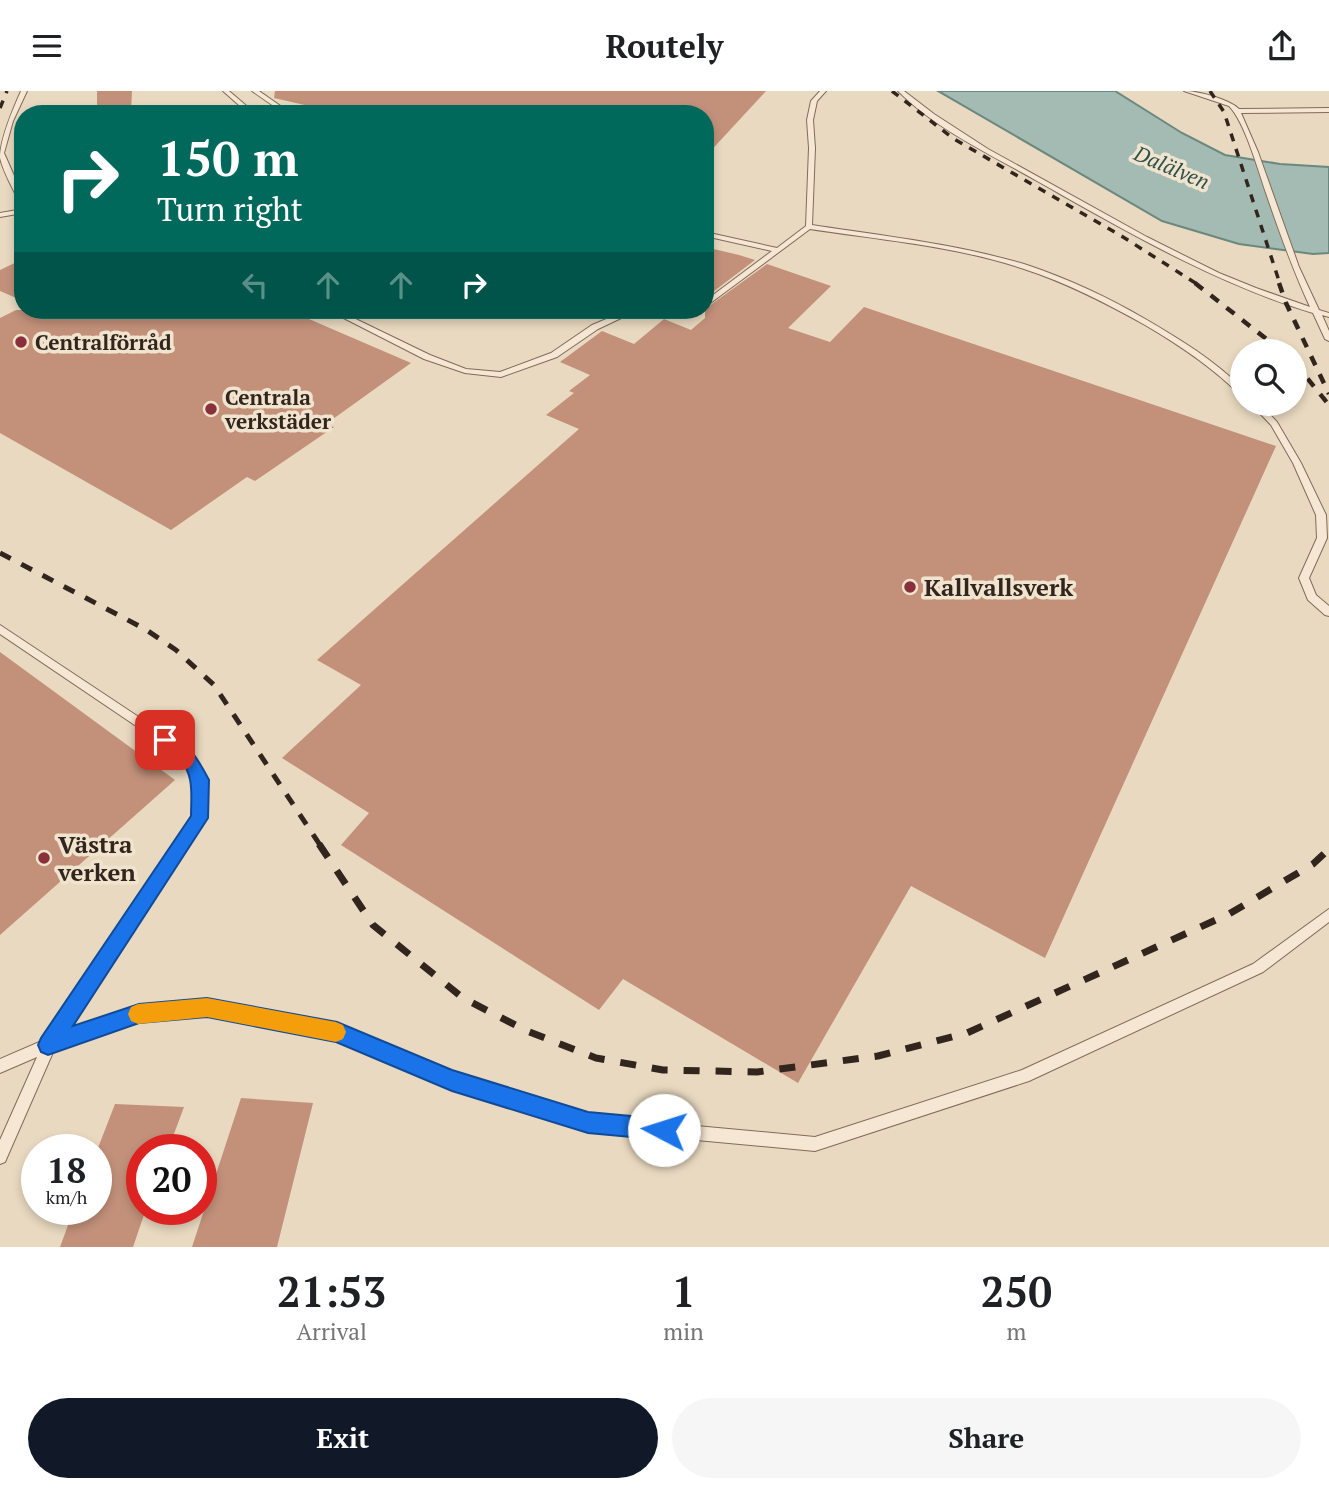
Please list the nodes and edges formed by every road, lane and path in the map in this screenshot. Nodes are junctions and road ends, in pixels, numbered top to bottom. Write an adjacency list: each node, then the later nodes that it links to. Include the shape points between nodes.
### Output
1 (226, 91): 6 (lane)
2 (255, 91): 7 (lane)
3 (824, 91): 12 (lane, via 814,101 810,120)
4 (901, 91): 16 (lane, via 985,149 1174,257)
5 (1187, 91): 9 (lane)
6 (242, 105)
7 (276, 105)
8 (1329, 110): 9 (lane)
9 (1237, 111): 16 (lane)
10 (14, 112): 11 (lane, via 1,152)
11 (14, 183)
12 (809, 227): 14 (lane); 21 (lane, via 987,258 1051,276 1104,298 1180,341)
13 (714, 236): 14 (lane)
14 (777, 250): 15 (lane)
15 (714, 298)
16 (1315, 312): 17 (lane); 20 (lane)
17 (1329, 315)
18 (350, 319): 19 (lane, via 427,357 465,371 501,375 554,355)
19 (613, 319)
20 (1329, 339)
21 (1230, 382)
22 (1266, 416): 23 (lane, via 1297,463 1321,515 1322,538 1304,578 1312,597)
23 (1329, 612)
24 (0, 629): 26 (lane, via 186,754 200,780 200,818)
25 (1329, 915): 26 (lane, via 1258,968 1024,1076 815,1144 588,1122 452,1080 337,1032 207,1007 139,1013)
26 (48, 1045): 27 (lane); 28 (lane)
27 (0, 1066)
28 (0, 1157)

